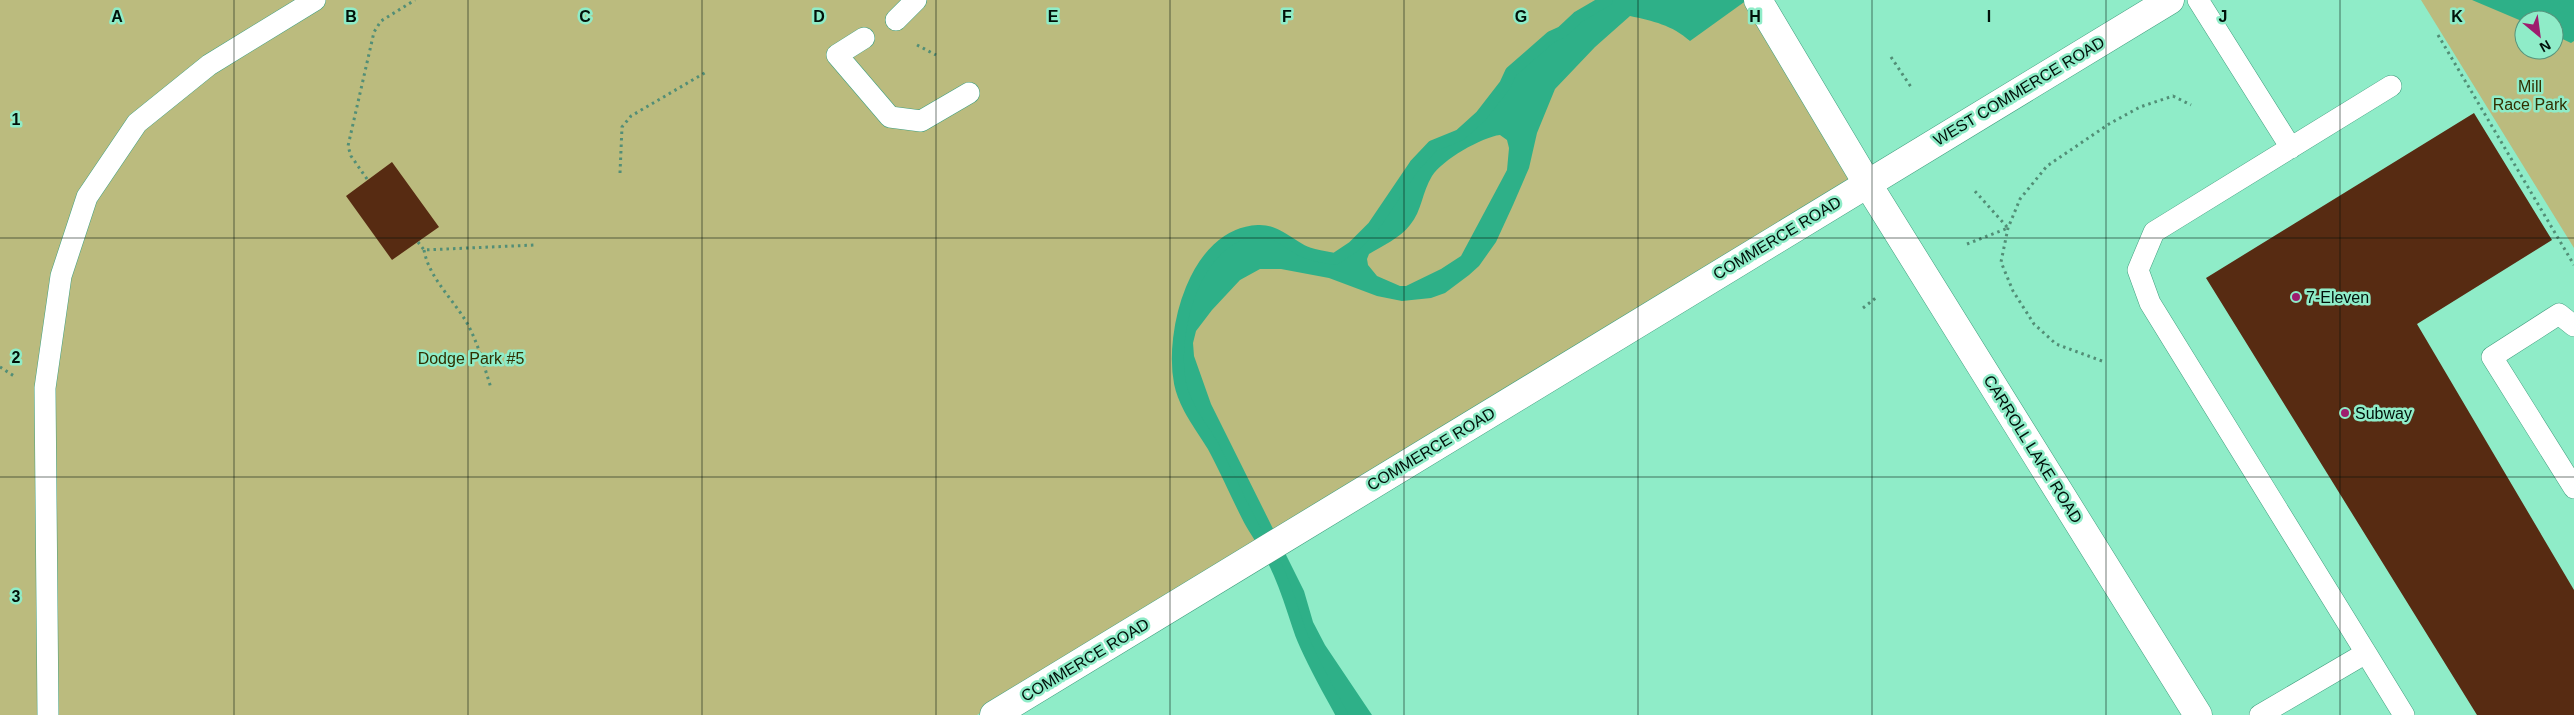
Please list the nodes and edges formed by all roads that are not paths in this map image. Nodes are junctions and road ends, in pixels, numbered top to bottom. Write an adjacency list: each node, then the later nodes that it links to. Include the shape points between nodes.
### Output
1 (315, 0): 15 (lane, via 209,65 137,124 87,197 60,276 38,387)
2 (916, 0): 6 (lane)
3 (2170, 0): 11 (main road, WEST COMMERCE ROAD)
4 (2198, 0): 10 (lane)
5 (1759, 1): 11 (main road, CARROLL LAKE ROAD)
6 (896, 20)
7 (864, 38): 9 (lane, via 837,55 890,117 921,121)
8 (2390, 86): 10 (lane)
9 (969, 93)
10 (2290, 148): 14 (lane, via 2154,232 2138,270 2150,303)
11 (1868, 183): 16 (main road, COMMERCE ROAD); 17 (main road, CARROLL LAKE ROAD)
12 (2574, 326): 13 (lane, via 2559,314 2492,357)
13 (2574, 488)
14 (2366, 653): 18 (lane); 19 (lane)
15 (48, 715)
16 (994, 715)
17 (2198, 715)
18 (2260, 715)
19 (2404, 715)

